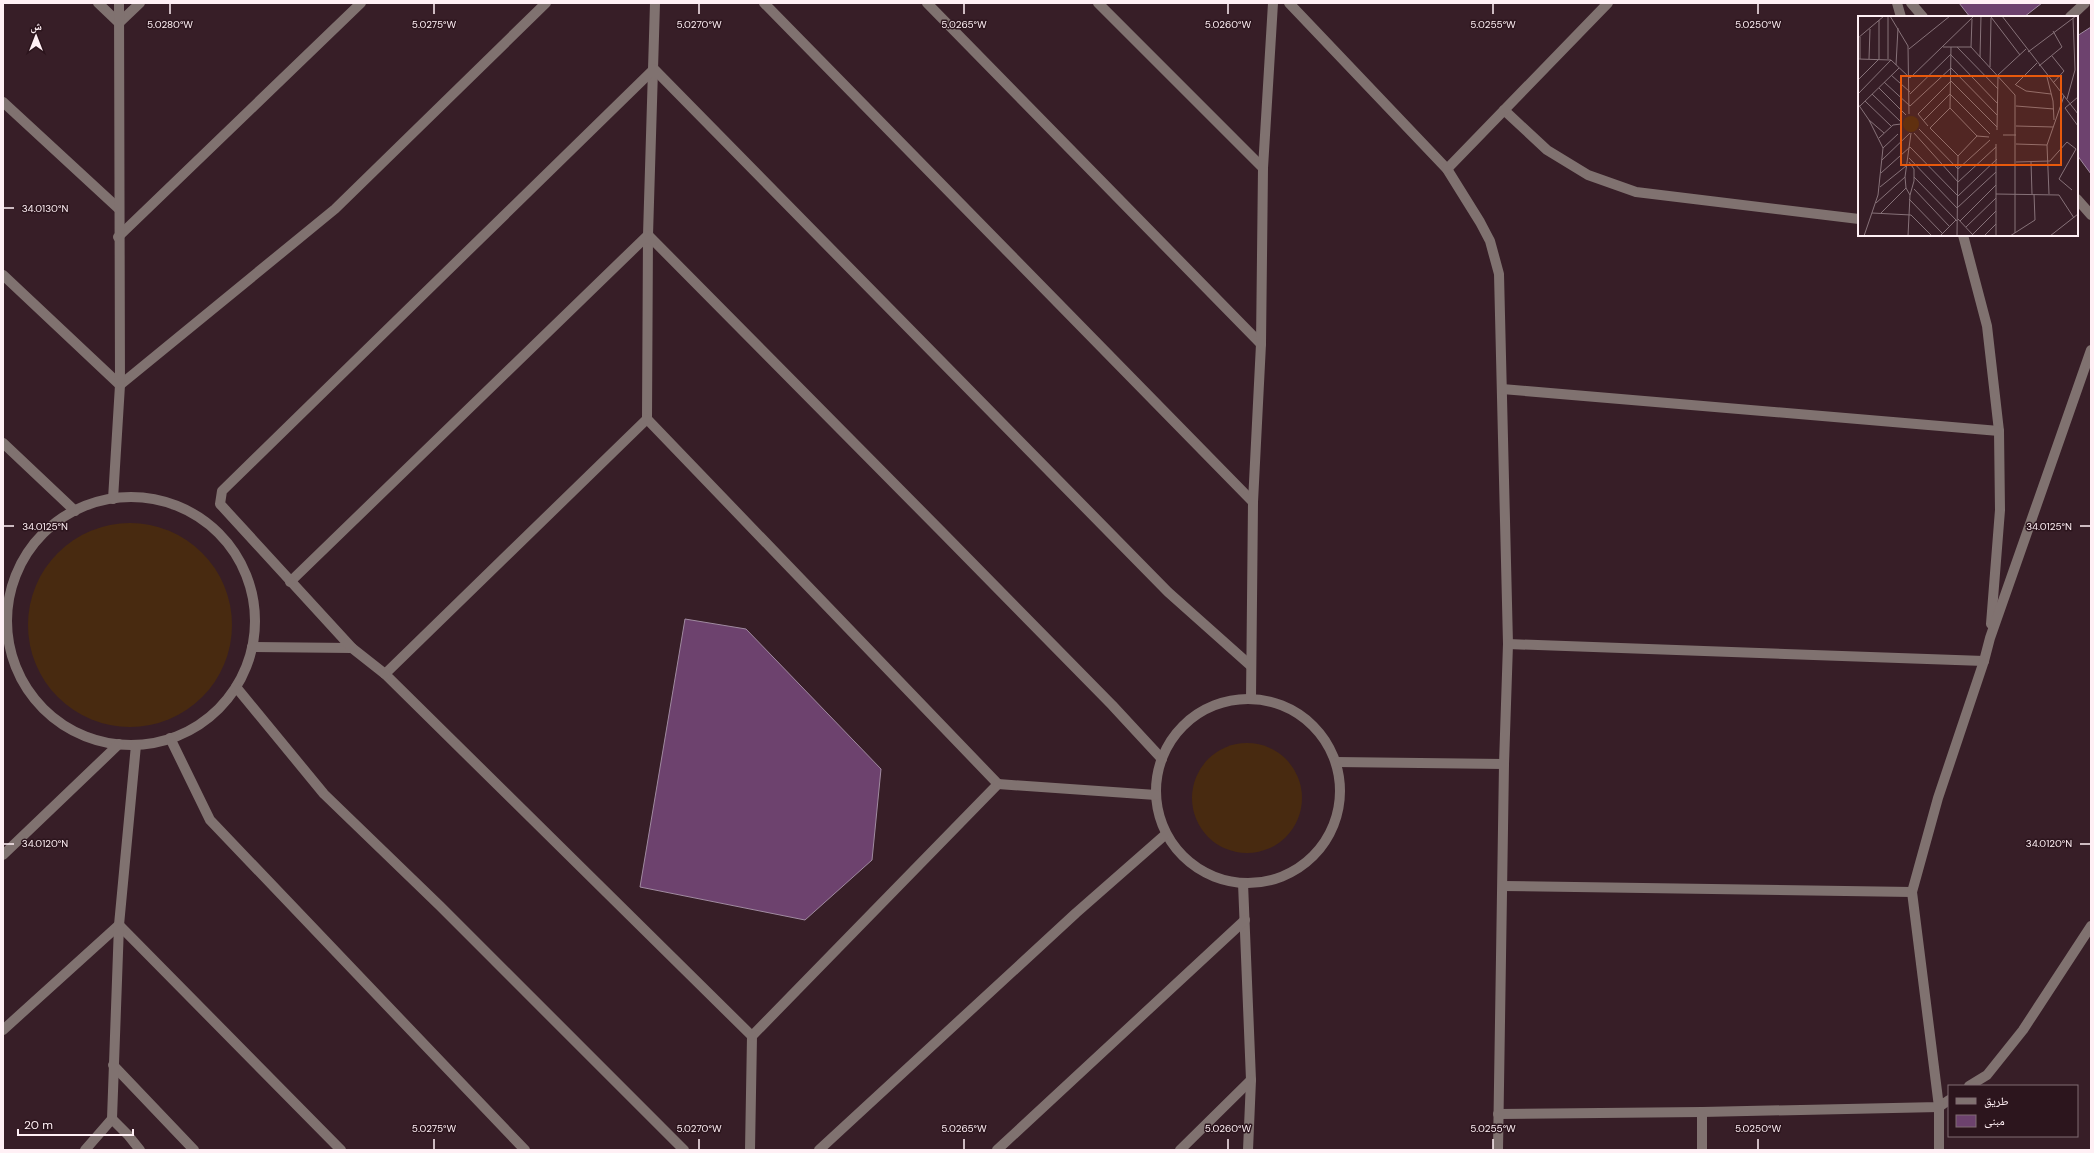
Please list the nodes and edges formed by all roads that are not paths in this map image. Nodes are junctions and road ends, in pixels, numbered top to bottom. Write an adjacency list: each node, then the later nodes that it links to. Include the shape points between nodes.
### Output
1 (98, 3): 19 (street)
2 (119, 3): 19 (street)
3 (140, 3): 19 (street)
4 (361, 3): 31 (street)
5 (546, 3): 35 (street, via 335,209)
6 (655, 3): 20 (street)
7 (764, 3): 41 (street)
8 (927, 3): 33 (street)
9 (1098, 3): 23 (street)
10 (1272, 3): 23 (street)
11 (1289, 3): 24 (street)
12 (1608, 3): 22 (street)
13 (1897, 3): 16 (street)
14 (1911, 3): 17 (street)
15 (2085, 3): 18 (street)
16 (1901, 16)
17 (1922, 16)
18 (2071, 16)
19 (119, 23): 26 (street)
20 (654, 69): 29 (street); 43 (street, via 222,491 220,504); 51 (street, via 1168,592)
21 (3, 102): 26 (street)
22 (1504, 110): 24 (street); 28 (street, via 1547,150 1588,175 1636,192)
23 (1263, 168): 33 (street)
24 (1447, 169): 36 (street, via 1490,241 1499,274)
25 (2078, 200): 27 (street)
26 (119, 209): 31 (street)
27 (2091, 215)
28 (1858, 219)
29 (648, 235): 37 (street); 43 (street); 58 (street, via 1012,603)
30 (1963, 236): 38 (street, via 1987,326)
31 (118, 238): 35 (street)
32 (3, 275): 35 (street)
33 (1261, 344): 41 (street)
34 (2091, 350): 46 (street)
35 (120, 385): 40 (street)
36 (1502, 389): 38 (street); 47 (street)
37 (647, 419): 52 (street); 61 (street)
38 (1999, 431): 46 (street, via 2000,510)
39 (3, 443): 42 (street)
40 (113, 499): 42 (street); 48 (street, via 150,499 183,510 203,521 228,544 240,562 253,604 255,625)
41 (1253, 502): 51 (street)
42 (75, 511): 44 (street, via 60,520 33,545)
43 (290, 582): 49 (street)
44 (6, 593): 45 (street)
45 (5, 620): 56 (street, via 12,660 20,679 45,711 79,734)
46 (1990, 638): 50 (street)
47 (1508, 644): 50 (street); 60 (street)
48 (252, 647): 49 (street); 53 (street)
49 (352, 648): 52 (street)
50 (1984, 661): 67 (street, via 1938,798)
51 (1251, 666): 54 (street)
52 (385, 674): 72 (street)
53 (236, 687): 55 (street, via 207,719); 86 (street, via 324,794)
54 (1251, 699): 58 (street, via 1230,701 1201,712 1177,732); 59 (street, via 1274,703 1296,712 1317,730)
55 (170, 738): 57 (street); 85 (street, via 210,820)
56 (119, 744): 57 (street); 64 (street)
57 (136, 745): 69 (street)
58 (1162, 759): 62 (street)
59 (1336, 762): 60 (street); 65 (street, via 1341,784 1340,806 1333,827 1322,847 1306,863 1287,874 1266,882)
60 (1504, 764): 66 (street)
61 (998, 784): 62 (street); 72 (street)
62 (1156, 795): 63 (street, via 1158,811)
63 (1166, 834): 65 (street, via 1180,853 1198,869 1219,879); 88 (street, via 1076,913)
64 (3, 855)
65 (1243, 883): 68 (street)
66 (1503, 886): 67 (street); 79 (street)
67 (1912, 892): 77 (street)
68 (1245, 920): 74 (street); 89 (street)
69 (119, 925): 71 (street); 73 (street); 84 (street)
70 (2091, 926): 75 (street, via 2022,1030 1986,1075)
71 (3, 1030)
72 (752, 1036): 87 (street)
73 (113, 1065): 80 (street); 83 (street)
74 (1251, 1080): 90 (street); 91 (street)
75 (1971, 1085)
76 (1948, 1101): 77 (street)
77 (1939, 1106): 78 (street); 94 (street)
78 (1702, 1112): 79 (street); 93 (street)
79 (1498, 1114): 92 (street)
80 (112, 1119): 81 (street); 82 (street)
81 (85, 1150)
82 (140, 1150)
83 (194, 1150)
84 (341, 1150)
85 (525, 1150)
86 (684, 1150)
87 (750, 1150)
88 (819, 1150)
89 (997, 1150)
90 (1180, 1150)
91 (1248, 1150)
92 (1498, 1150)
93 (1702, 1150)
94 (1939, 1150)

